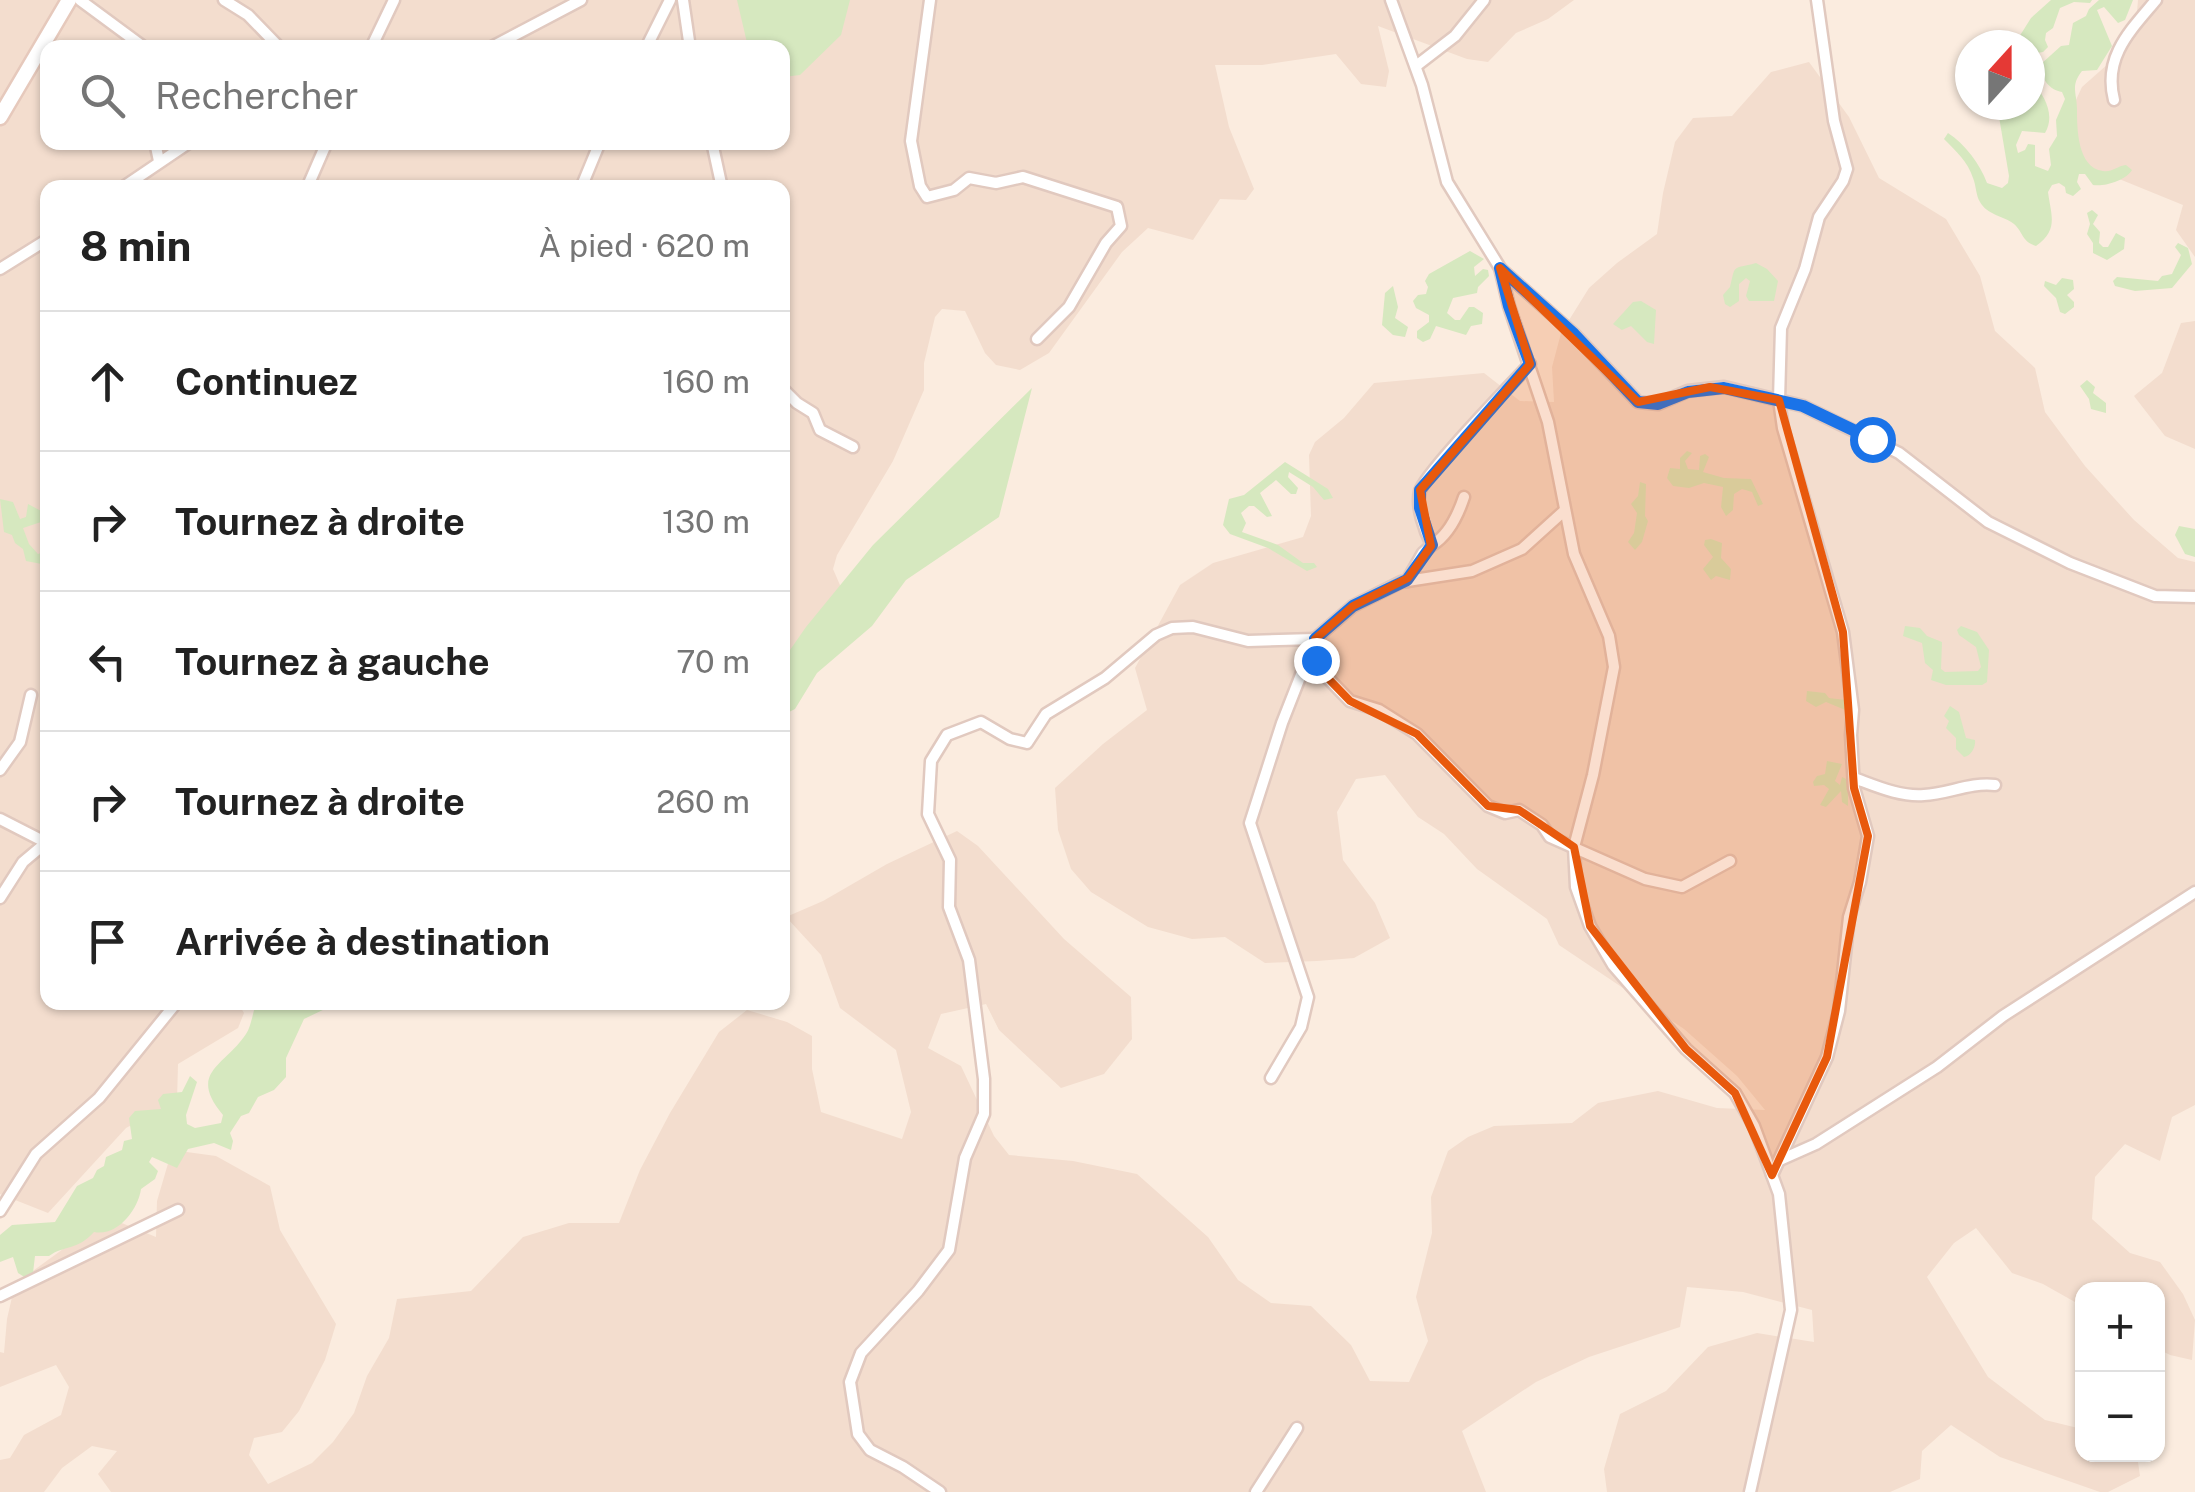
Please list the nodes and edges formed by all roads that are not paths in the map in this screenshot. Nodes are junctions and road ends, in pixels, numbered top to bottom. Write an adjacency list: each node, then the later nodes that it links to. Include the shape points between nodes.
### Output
1 (69, 0): 13 (street)
2 (80, 0): 14 (street)
3 (224, 0): 15 (street)
4 (394, 0): 16 (street)
5 (581, 0): 17 (street)
6 (670, 0): 18 (street)
7 (683, 0): 19 (street)
8 (930, 0): 37 (street, via 911,140 927,197 969,178 996,183 1023,176 1117,206 1121,226 1069,307)
9 (1392, 0): 21 (street)
10 (1484, 0): 21 (street, via 1455,36)
11 (2156, 0): 22 (street, via 2128,32 2111,68)
12 (1818, 4): 40 (street, via 1846,170 1818,217 1802,280 1783,319)
13 (45, 40)
14 (134, 40)
15 (272, 40)
16 (375, 40)
17 (505, 40)
18 (650, 40)
19 (689, 40)
20 (40, 49): 23 (street)
21 (1416, 66): 35 (street, via 1447,182)
22 (2114, 100)
23 (0, 117)
24 (157, 150): 29 (street)
25 (177, 150): 29 (street)
26 (324, 150): 31 (street)
27 (597, 150): 32 (street)
28 (714, 150): 33 (street)
29 (159, 161): 30 (street)
30 (133, 180)
31 (310, 180)
32 (584, 180)
33 (720, 180)
34 (40, 244): 36 (street)
35 (1500, 268): 38 (street); 40 (street, via 1638,402 1658,404 1710,388)
36 (0, 269)
37 (1037, 339)
38 (1530, 364): 43 (street); 44 (street, via 1420,490)
39 (790, 397): 41 (street, via 813,413 820,430)
40 (1779, 400): 46 (street, via 1820,412 1899,453 1988,522 2070,563 2154,596); 50 (street, via 1843,632)
41 (852, 447)
42 (1464, 497): 44 (street)
43 (1564, 511): 45 (street, via 1522,549 1472,571); 55 (street, via 1614,667)
44 (1432, 545): 45 (street)
45 (1407, 580): 47 (street, via 1353,606)
46 (2195, 597)
47 (1315, 639): 55 (street, via 1319,669 1350,700 1417,734 1488,806 1505,814 1520,810); 60 (street, via 1250,823 1308,997 1301,1027); 67 (street, via 1248,642 1194,626 1172,628 1046,714 1028,743 982,722 946,736 930,761 928,814 950,860 949,907 969,960 984,1114 965,1158 949,1250 861,1353 850,1382 858,1434 870,1450)
48 (32, 695): 49 (street, via 20,742)
49 (0, 770)
50 (1854, 778): 51 (street, via 1921,796); 61 (street, via 1868,836 1840,1011 1827,1056)
51 (1995, 784)
52 (0, 819): 53 (street)
53 (40, 838)
54 (40, 846): 58 (street)
55 (1574, 846): 56 (street, via 1682,887); 62 (street, via 1576,887 1590,926 1686,1049 1735,1093)
56 (1730, 861)
57 (2195, 892): 61 (street, via 1890,1098)
58 (0, 898)
59 (170, 1010): 64 (street, via 99,1098 36,1154)
60 (1271, 1078)
61 (1779, 1160): 62 (street)
62 (1772, 1175): 69 (street, via 1791,1310)
63 (178, 1210): 65 (street)
64 (0, 1211)
65 (0, 1296)
66 (1297, 1428): 68 (street)
67 (940, 1492)
68 (1256, 1492)
69 (1750, 1492)

